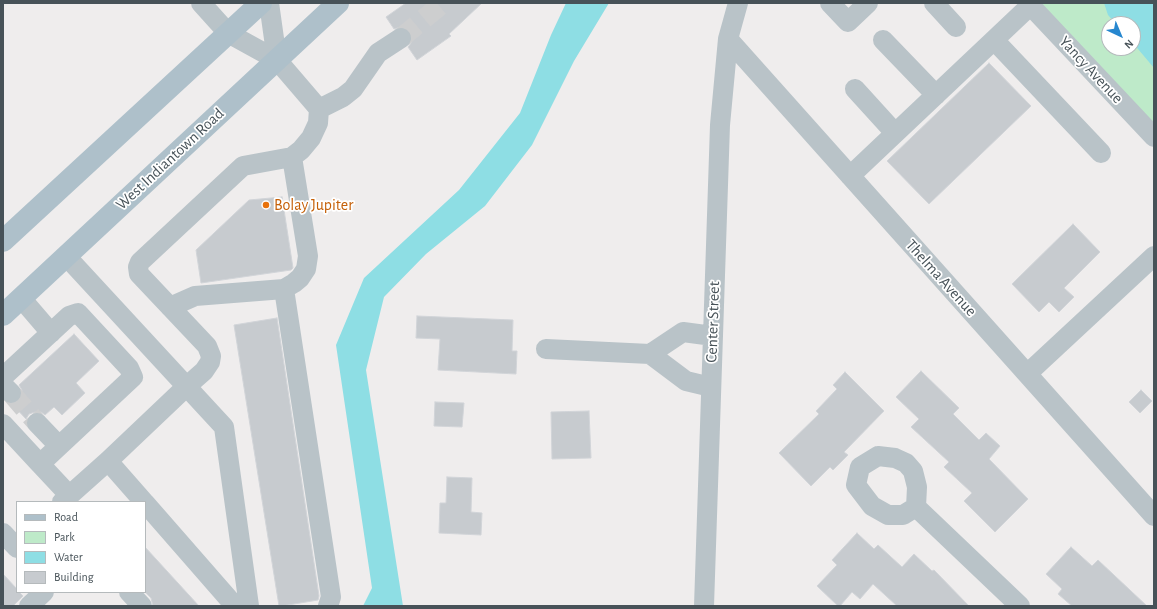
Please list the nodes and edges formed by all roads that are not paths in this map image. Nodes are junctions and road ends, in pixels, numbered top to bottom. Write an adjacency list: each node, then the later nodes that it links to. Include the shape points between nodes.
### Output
1 (201, 3): 12 (street)
2 (261, 3): 12 (main road)
3 (269, 3): 17 (street)
4 (338, 3): 17 (main road, West Indiantown Road)
5 (724, 3): 14 (street, Center Street)
6 (738, 3): 14 (street, Center Street)
7 (830, 3): 8 (street, via 848,22)
8 (868, 3)
9 (934, 3): 11 (street)
10 (1030, 4): 16 (street); 22 (street, Yancy Avenue)
11 (956, 27)
12 (228, 33): 17 (street); 26 (main road)
13 (401, 38): 20 (street, via 378,53 353,89)
14 (728, 39): 25 (street, Thelma Avenue); 34 (street, Center Street, via 720,125)
15 (883, 40): 19 (street)
16 (994, 40): 19 (street); 23 (street)
17 (277, 60): 20 (street); 27 (main road, West Indiantown Road)
18 (855, 89): 21 (street)
19 (936, 95): 21 (street)
20 (319, 109): 24 (street, via 318,123 311,138)
21 (895, 134): 25 (street)
22 (1154, 137)
23 (1101, 153)
24 (292, 158): 29 (street, via 308,256 306,269 300,278); 31 (street, via 243,166 140,262 139,274)
25 (850, 176): 37 (street, Thelma Avenue)
26 (3, 241)
27 (66, 256): 30 (main road, West Indiantown Road); 39 (street)
28 (1154, 256): 37 (street)
29 (284, 289): 31 (street, via 195,296); 57 (street, via 331,596)
30 (21, 298): 32 (main road, West Indiantown Road); 33 (street)
31 (170, 307): 39 (street, via 207,346 211,356 204,371)
32 (3, 315)
33 (51, 333): 38 (street); 43 (street, via 69,316 78,313 129,368 133,377)
34 (713, 336): 36 (street, via 683,332); 40 (street, Center Street)
35 (546, 349): 36 (street)
36 (650, 354): 40 (street, via 686,381)
37 (1027, 374): 50 (street, Thelma Avenue)
38 (6, 385)
39 (186, 386): 44 (street); 56 (street, via 224,427)
40 (711, 388): 58 (street, Center Street)
41 (37, 423): 43 (street)
42 (3, 424): 45 (street)
43 (59, 446): 45 (street)
44 (108, 461): 46 (street); 47 (street)
45 (40, 464): 46 (street)
46 (66, 499)
47 (142, 501)
48 (146, 505): 55 (street)
49 (916, 507): 59 (street)
50 (1154, 516)
51 (43, 593): 53 (street)
52 (130, 593): 54 (street)
53 (29, 606)
54 (142, 606)
55 (234, 606)
56 (249, 606)
57 (328, 606)
58 (704, 606)
59 (1020, 606)

